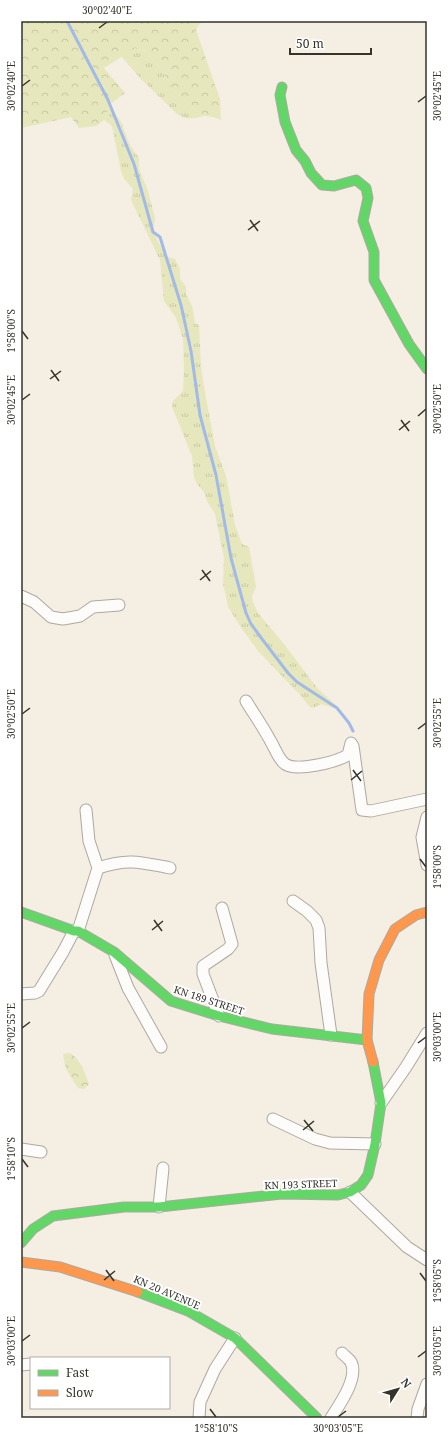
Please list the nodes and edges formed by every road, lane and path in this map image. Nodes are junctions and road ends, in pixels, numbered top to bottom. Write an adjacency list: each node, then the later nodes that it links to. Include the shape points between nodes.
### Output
1 (282, 87): 2 (street, via 280,95 285,122 296,150 311,172 322,184 334,186 356,180 366,188 368,198 363,221 374,252 374,280 409,344)
2 (427, 369)
3 (21, 596): 4 (street, via 34,602 51,617 63,619 80,616 93,608)
4 (119, 605)
5 (246, 701): 6 (street, via 276,751 288,765 294,767 339,760 348,755 351,743 362,810 371,811)
6 (427, 799)
7 (86, 810): 10 (street, via 89,841)
8 (427, 817): 9 (street, via 422,837)
9 (427, 865)
10 (98, 868): 11 (street, via 127,861); 16 (street)
11 (170, 868)
12 (293, 901): 21 (street, via 316,920 319,928)
13 (222, 908): 19 (street, via 232,944 203,966 203,974)
14 (21, 912): 16 (street, KN 189 STREET)
15 (427, 912): 22 (street, KN 193 STREET, via 416,915 395,929 379,960 369,994)
16 (76, 931): 17 (street, KN 189 STREET); 18 (street, via 39,991)
17 (114, 952): 19 (street, KN 189 STREET, via 171,1001); 23 (street, via 128,988)
18 (21, 994)
19 (219, 1016): 21 (street, KN 189 STREET, via 272,1029)
20 (427, 1033): 24 (street)
21 (331, 1035): 22 (street, KN 189 STREET)
22 (367, 1040): 24 (street, KN 193 STREET)
23 (161, 1047)
24 (381, 1103): 26 (street, KN 193 STREET)
25 (273, 1119): 26 (street, via 330,1143)
26 (375, 1144): 30 (street, KN 193 STREET, via 368,1175 361,1185)
27 (21, 1149): 28 (street)
28 (41, 1152)
29 (163, 1168): 31 (street)
30 (350, 1192): 31 (street, KN 193 STREET, via 282,1194); 33 (street, via 407,1247)
31 (159, 1207): 32 (street, KN 193 STREET, via 124,1207 53,1216 33,1229)
32 (21, 1243)
33 (427, 1260)
34 (21, 1262): 35 (street, KN 20 AVENUE, via 60,1267 123,1286 188,1311)
35 (236, 1338): 39 (street, via 215,1369 200,1402); 40 (street, KN 20 AVENUE)
36 (342, 1353): 41 (street, via 351,1362 353,1374 344,1397)
37 (427, 1373): 38 (street, via 424,1381)
38 (427, 1383): 42 (street)
39 (199, 1418)
40 (317, 1418)
41 (331, 1418)
42 (417, 1418)

